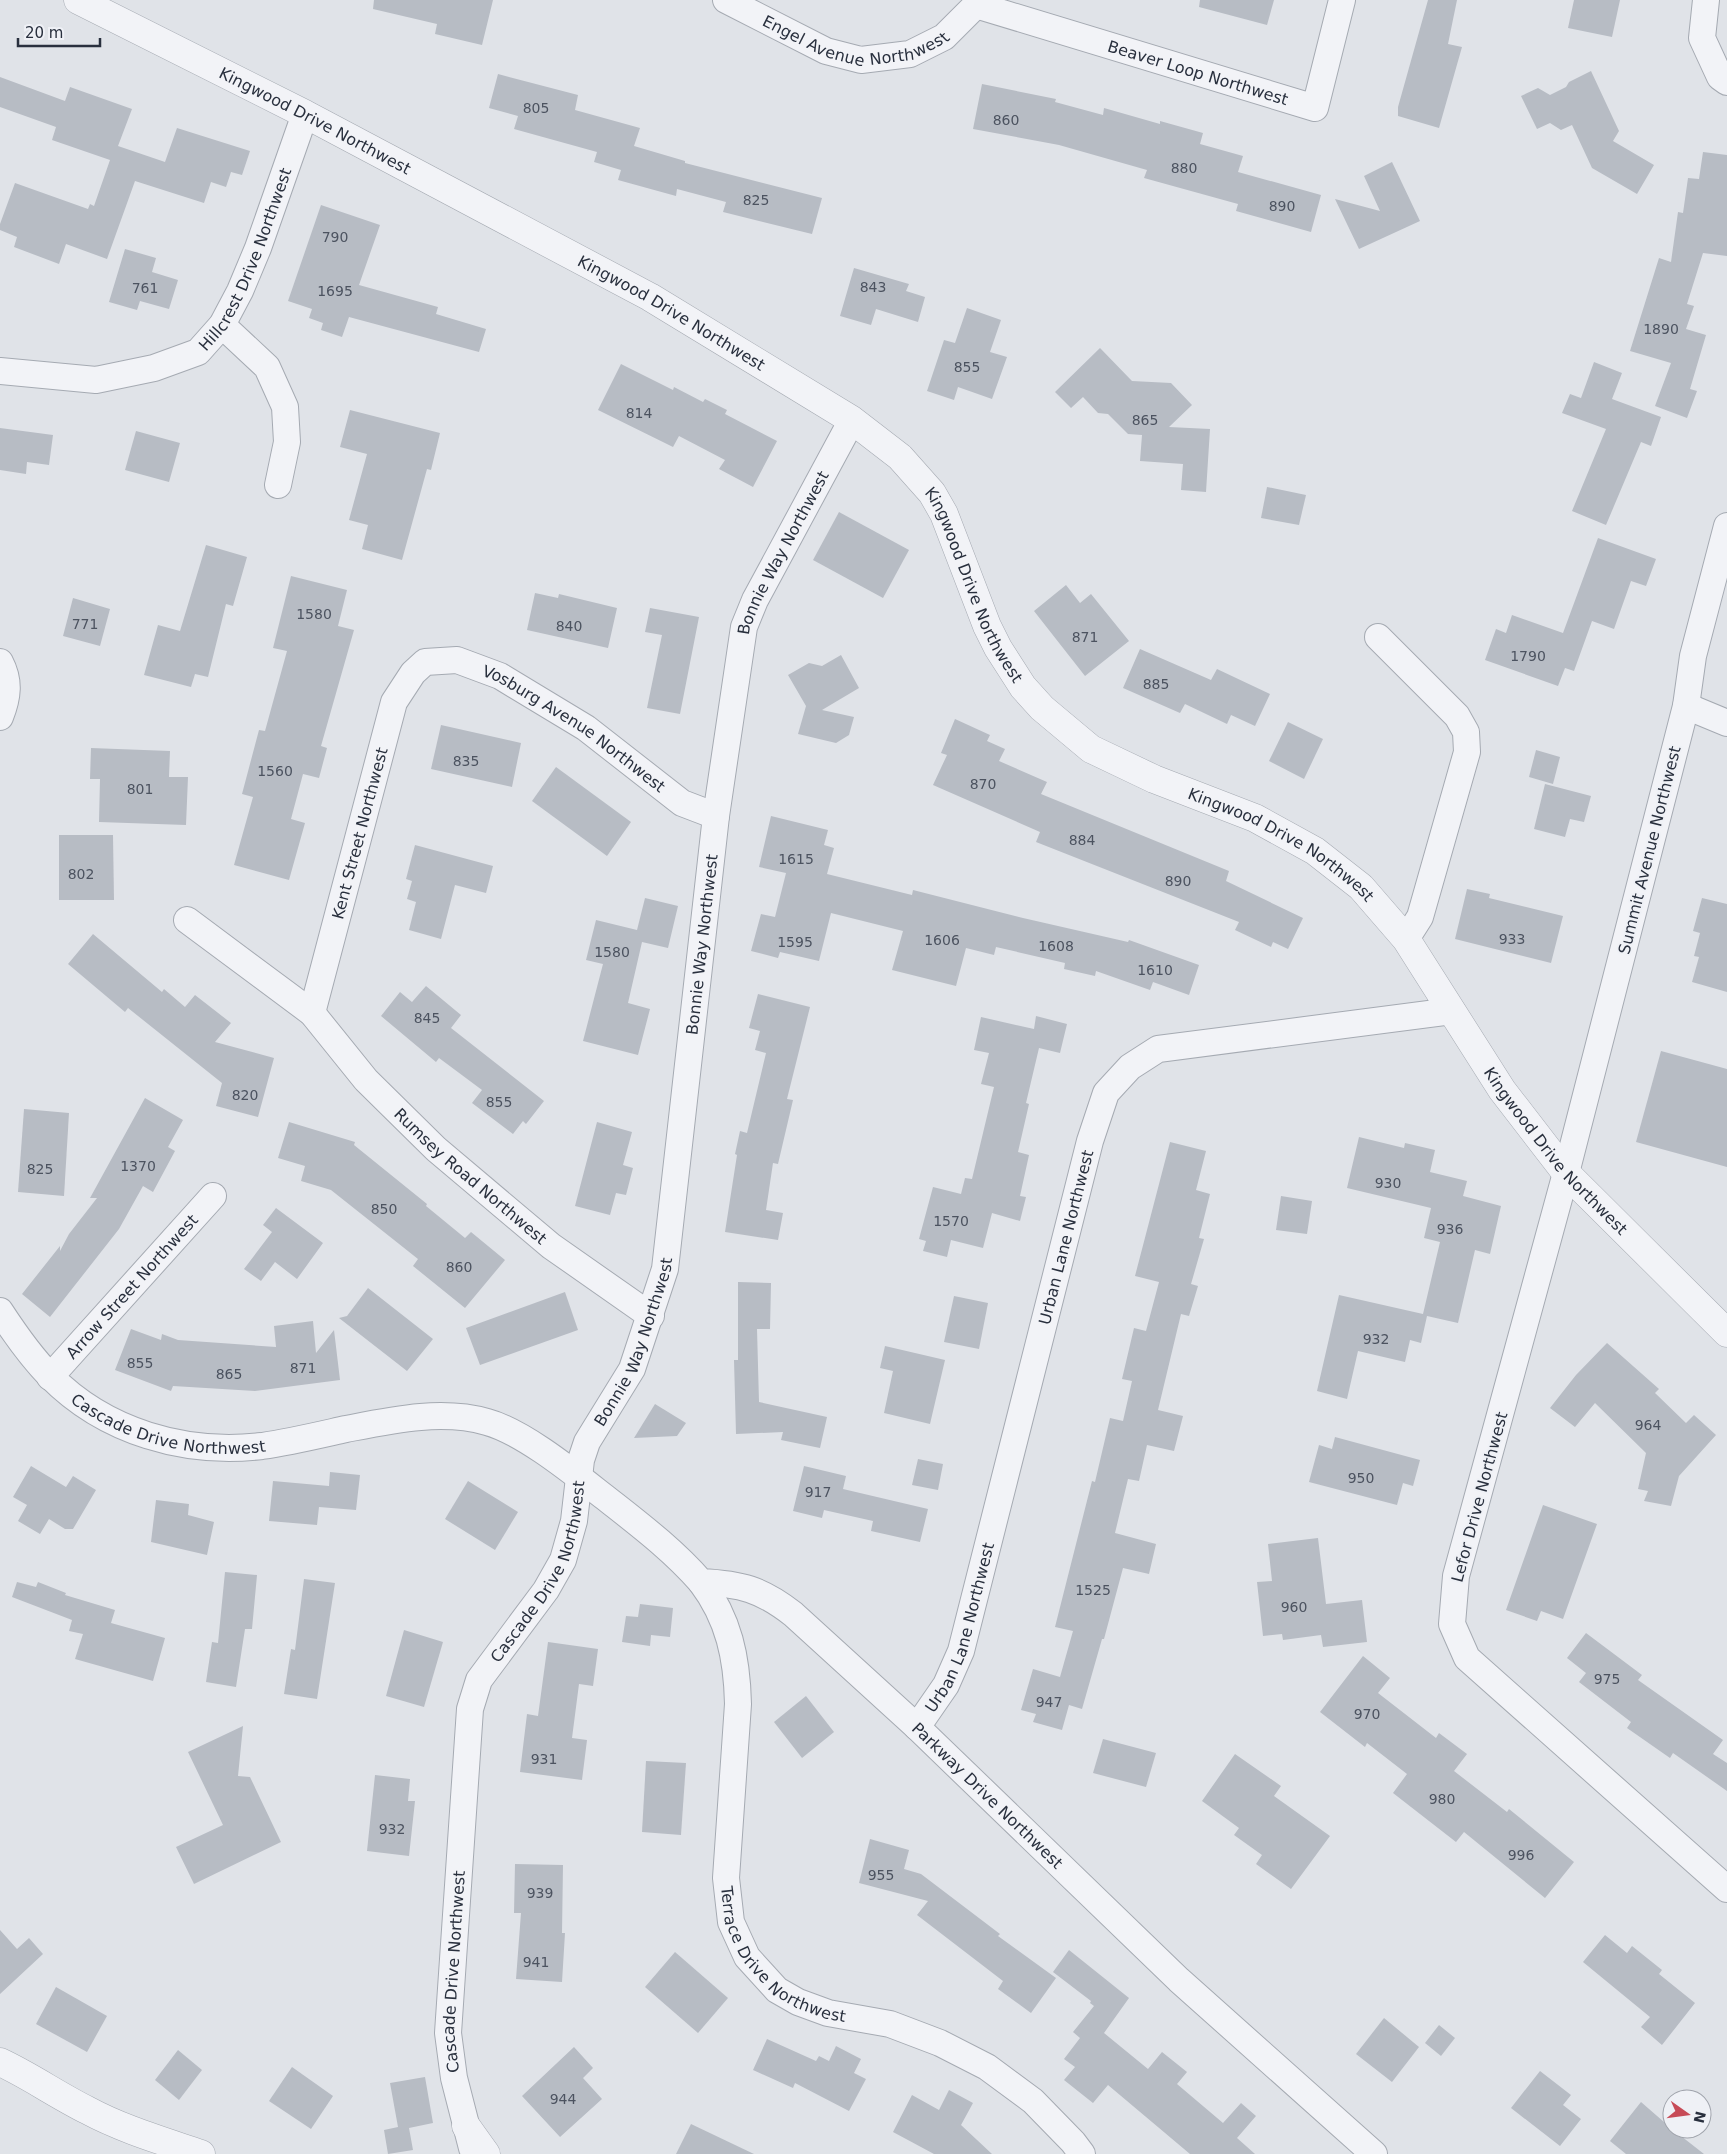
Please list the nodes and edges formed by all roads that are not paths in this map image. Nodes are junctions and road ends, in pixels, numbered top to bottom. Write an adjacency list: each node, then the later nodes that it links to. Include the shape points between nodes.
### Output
1 (78, 0): 7 (street, Kingwood Drive Northwest)
2 (726, 0): 5 (street, Engel Avenue Northwest, via 826,51 861,60 910,54 944,37)
3 (1342, 0): 5 (street, Beaver Loop Northwest, via 1315,108)
4 (1706, 0): 6 (street, via 1702,38 1720,77)
5 (977, 2)
6 (1727, 82)
7 (305, 114): 8 (street, Hillcrest Drive Northwest, via 258,248); 10 (street, Kingwood Drive Northwest, via 650,298)
8 (222, 325): 9 (street, Hillcrest Drive Northwest, via 198,352 154,368 96,380); 11 (street, via 267,368 286,408 287,442)
9 (0, 371)
10 (852, 420): 19 (street, Bonnie Way Northwest, via 755,600 744,627); 21 (street, Kingwood Drive Northwest, via 900,457 932,493 944,514 998,648 1023,687 1042,708 1084,744 1105,756 1255,818 1315,851 1361,886)
11 (278, 485)
12 (1727, 526): 16 (street, Summit Avenue Northwest, via 1693,656)
13 (1378, 637): 21 (street, via 1457,716 1466,732 1467,752 1420,917)
14 (0, 662): 17 (street, via 8,685)
15 (425, 662): 19 (street, Vosburg Avenue Northwest, via 457,660 500,676 586,728 682,803); 23 (street, Kent Street Northwest, via 413,673 394,702)
16 (1686, 706): 18 (street); 24 (street, Summit Avenue Northwest)
17 (0, 717)
18 (1727, 723)
19 (716, 816): 27 (street, Bonnie Way Northwest, via 665,1268)
20 (187, 920): 23 (street, Rumsey Road Northwest)
21 (1406, 940): 22 (street, Kingwood Drive Northwest)
22 (1452, 1011): 24 (street, Kingwood Drive Northwest, via 1502,1090); 32 (street, Urban Lane Northwest, via 1158,1049 1130,1067 1106,1093 1088,1150 961,1651 946,1685)
23 (312, 1013): 27 (street, Rumsey Road Northwest, via 366,1080 436,1149 551,1246)
24 (1566, 1173): 28 (street, Kingwood Drive Northwest); 33 (street, Lefor Drive Northwest, via 1456,1576 1452,1624 1466,1658)
25 (213, 1196): 29 (street, Arrow Street Northwest)
26 (0, 1311): 29 (street, Cascade Drive Northwest, via 20,1342)
27 (650, 1316): 30 (street, Bonnie Way Northwest, via 632,1369 587,1442)
28 (1727, 1333)
29 (50, 1377): 30 (street, Cascade Drive Northwest, via 96,1412 147,1436 199,1447 262,1446 434,1416 488,1422 530,1442)
30 (579, 1477): 31 (street, via 681,1559); 35 (street, Cascade Drive Northwest, via 574,1521 563,1560 546,1590 480,1680 470,1710 448,2033 454,2078)
31 (701, 1582): 32 (street, Parkway Drive Northwest, via 750,1587 774,1598); 39 (street, Terrace Drive Northwest, via 717,1604 738,1679 726,1878 731,1922 747,1957 777,1990 798,2002 828,2013 890,2024 940,2043 987,2067 1033,2101)
32 (917, 1727): 40 (street, Parkway Drive Northwest, via 1172,1973)
33 (1727, 1889)
34 (0, 2062): 36 (street, via 87,2110)
35 (466, 2126): 37 (street, Cascade Drive Northwest); 38 (street)
36 (200, 2154)
37 (474, 2154)
38 (486, 2154)
39 (1082, 2154)
40 (1374, 2154)

